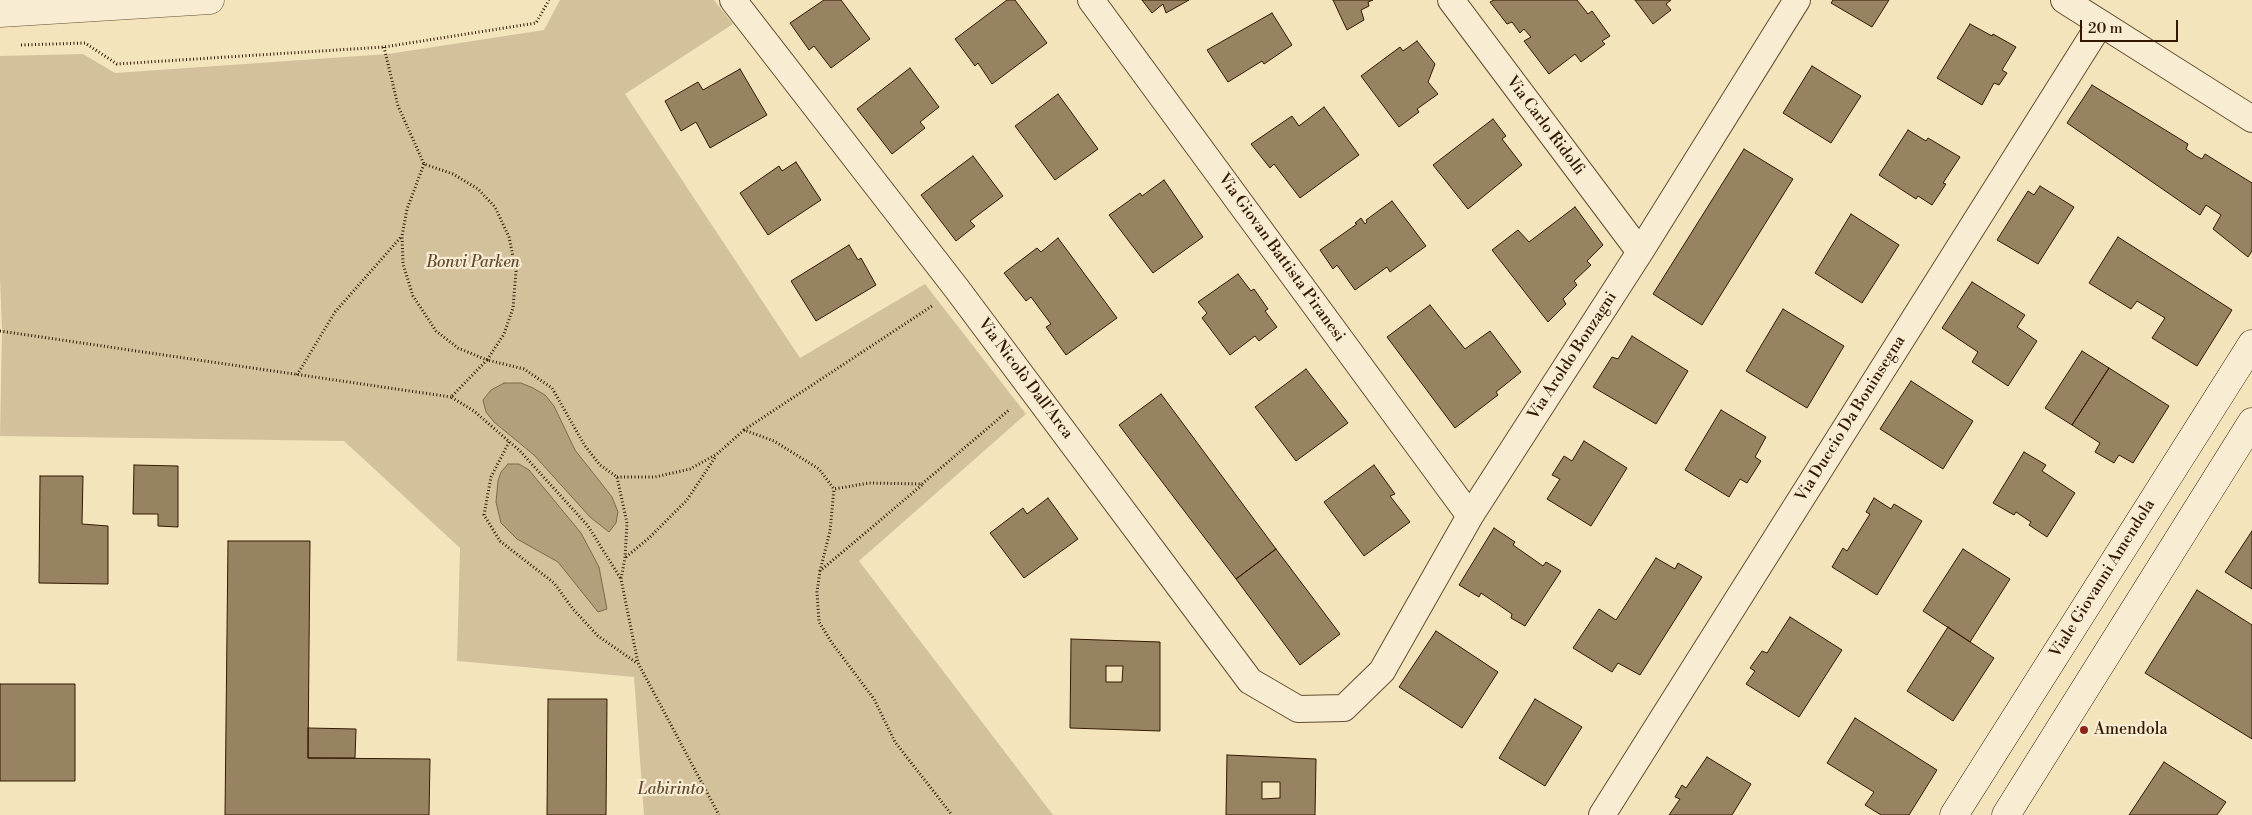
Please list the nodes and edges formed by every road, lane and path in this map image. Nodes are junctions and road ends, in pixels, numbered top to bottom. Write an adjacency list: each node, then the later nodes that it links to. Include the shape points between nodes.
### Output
1 (210, 0): 8 (main road)
2 (549, 0): 11 (path, via 536,23)
3 (733, 0): 16 (street, Via Nicolò Dall'Arca)
4 (1091, 0): 30 (street, Via Giovan Battista Piranesi)
5 (1451, 0): 15 (street, Via Carlo Ridolfi)
6 (1797, 0): 15 (street, Via Aroldo Bonzagni)
7 (2064, 0): 9 (street)
8 (0, 13)
9 (2100, 24): 12 (street); 38 (street, Via Duccio Da Boninsegna)
10 (19, 45): 11 (path, via 85,43 117,64)
11 (384, 47): 13 (path, via 398,106)
12 (2252, 119)
13 (424, 164): 14 (path, via 407,209); 19 (path, via 453,174 478,189 495,207 509,237 516,271 512,308 504,334)
14 (402, 236): 19 (path, via 403,264 413,296 436,330 458,348); 20 (path, via 335,312)
15 (1640, 252): 30 (street, Via Aroldo Bonzagni)
16 (957, 289): 21 (street, Via Nicolò Dall'Arca); 24 (path)
17 (0, 331): 20 (path)
18 (2252, 344): 39 (main road, Viale Giovanni Amendola)
19 (487, 360): 22 (path); 27 (path, via 524,369 552,388 585,446 600,465)
20 (297, 375): 22 (path)
21 (1033, 390): 28 (path); 35 (street, Via Nicolò Dall'Arca, via 1250,681 1298,709)
22 (451, 397): 25 (path, via 474,411)
23 (2251, 426): 40 (main road)
24 (744, 430): 26 (path); 29 (path, via 774,441 820,469)
25 (509, 442): 33 (path, via 520,450 588,526); 34 (path, via 491,476 484,515 500,541 554,583 598,636)
26 (717, 454): 27 (path, via 682,471 655,477); 31 (path, via 687,500)
27 (617, 477): 31 (path, via 627,523)
28 (922, 484): 29 (path, via 869,483); 32 (path)
29 (834, 489): 32 (path, via 830,531)
30 (1470, 516): 35 (street, Via Aroldo Bonzagni, via 1382,671)
31 (626, 558): 33 (path)
32 (820, 571): 37 (path, via 816,592 819,622 874,699 895,742)
33 (621, 579): 34 (path)
34 (638, 663): 36 (path)
35 (1344, 708)
36 (719, 815)
37 (952, 815)
38 (1602, 815)
39 (1954, 815)
40 (2006, 815)

